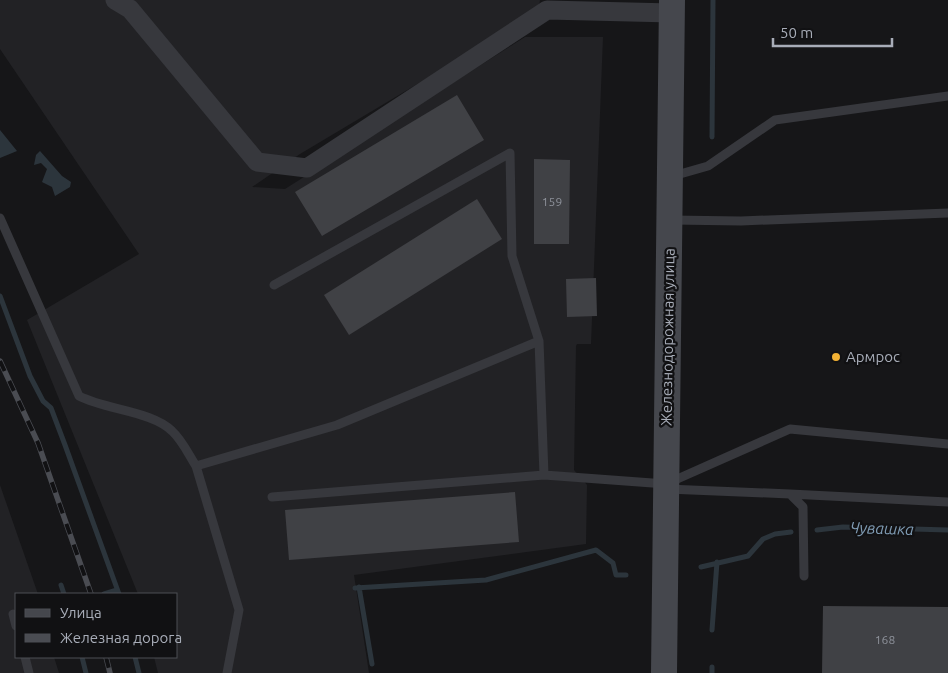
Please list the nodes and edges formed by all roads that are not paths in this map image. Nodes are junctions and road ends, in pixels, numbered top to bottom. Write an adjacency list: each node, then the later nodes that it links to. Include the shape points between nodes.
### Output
1 (115, 0): 2 (street, via 130,9 257,162 307,168 547,10)
2 (672, 6): 4 (main road, Железнодорожная улица)
3 (948, 96): 4 (lane, via 775,120 708,166)
4 (670, 177): 7 (main road, Железнодорожная улица)
5 (948, 213): 7 (lane, via 741,221)
6 (0, 218): 11 (lane, via 79,396 94,404 142,415 172,430)
7 (670, 220): 13 (main road, Железнодорожная улица)
8 (274, 285): 9 (lane, via 510,153 512,256)
9 (539, 341): 11 (lane, via 337,425); 12 (lane)
10 (948, 444): 13 (lane, via 790,429)
11 (196, 466): 22 (lane, via 239,610)
12 (544, 475): 13 (lane); 15 (lane)
13 (667, 486): 14 (lane); 23 (main road, Железнодорожная улица)
14 (790, 494): 16 (lane); 17 (lane, via 804,507)
15 (272, 497)
16 (948, 502)
17 (804, 576)
18 (13, 614): 19 (lane)
19 (15, 622)
20 (25, 658): 21 (lane)
21 (29, 673)
22 (227, 673)
23 (664, 673)

